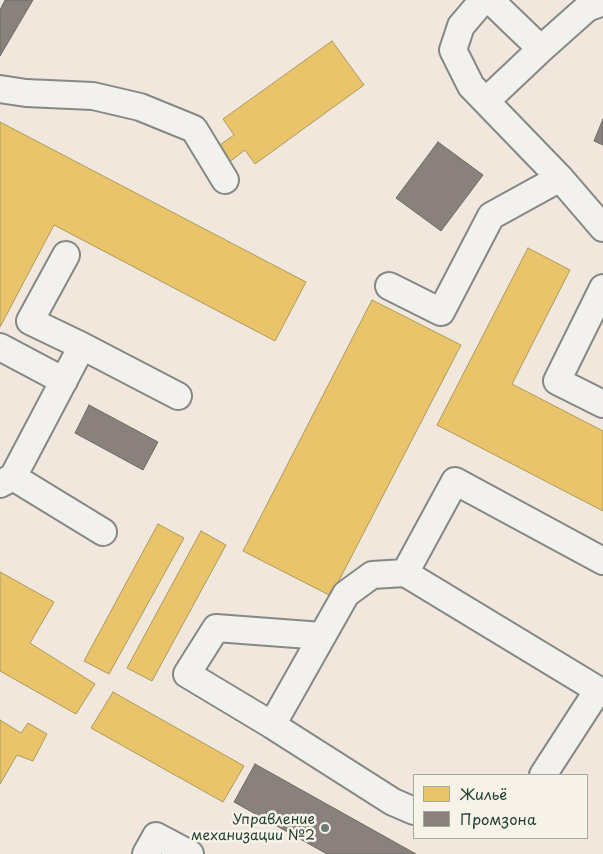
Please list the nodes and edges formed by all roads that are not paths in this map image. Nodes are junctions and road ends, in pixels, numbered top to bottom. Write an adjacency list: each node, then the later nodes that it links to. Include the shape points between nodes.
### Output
1 (483, 0): 6 (lane, via 460,26 453,50 471,86)
2 (490, 0): 4 (lane)
3 (603, 2): 4 (lane, via 587,8)
4 (542, 49): 6 (lane)
5 (0, 89): 8 (lane, via 93,96 140,107 194,129)
6 (486, 101): 7 (lane)
7 (560, 178): 9 (lane); 11 (lane, via 491,216 441,312)
8 (225, 180)
9 (603, 228)
10 (66, 255): 13 (lane, via 30,322)
11 (389, 286)
12 (603, 288): 17 (lane, via 557,380)
13 (82, 346): 15 (lane); 16 (lane)
14 (0, 347): 15 (lane)
15 (64, 381): 18 (lane)
16 (178, 396)
17 (603, 404)
18 (7, 480): 19 (lane)
19 (103, 532)
20 (603, 561): 21 (lane, via 455,481)
21 (405, 573): 22 (lane, via 372,574 365,579 346,594); 23 (lane)
22 (322, 636): 24 (lane); 24 (lane, via 216,628 188,674)
23 (601, 690): 25 (lane)
24 (272, 726): 26 (lane, via 393,802)
25 (544, 774)
26 (413, 811)
27 (146, 854): 28 (lane, via 156,836)
28 (190, 854)

